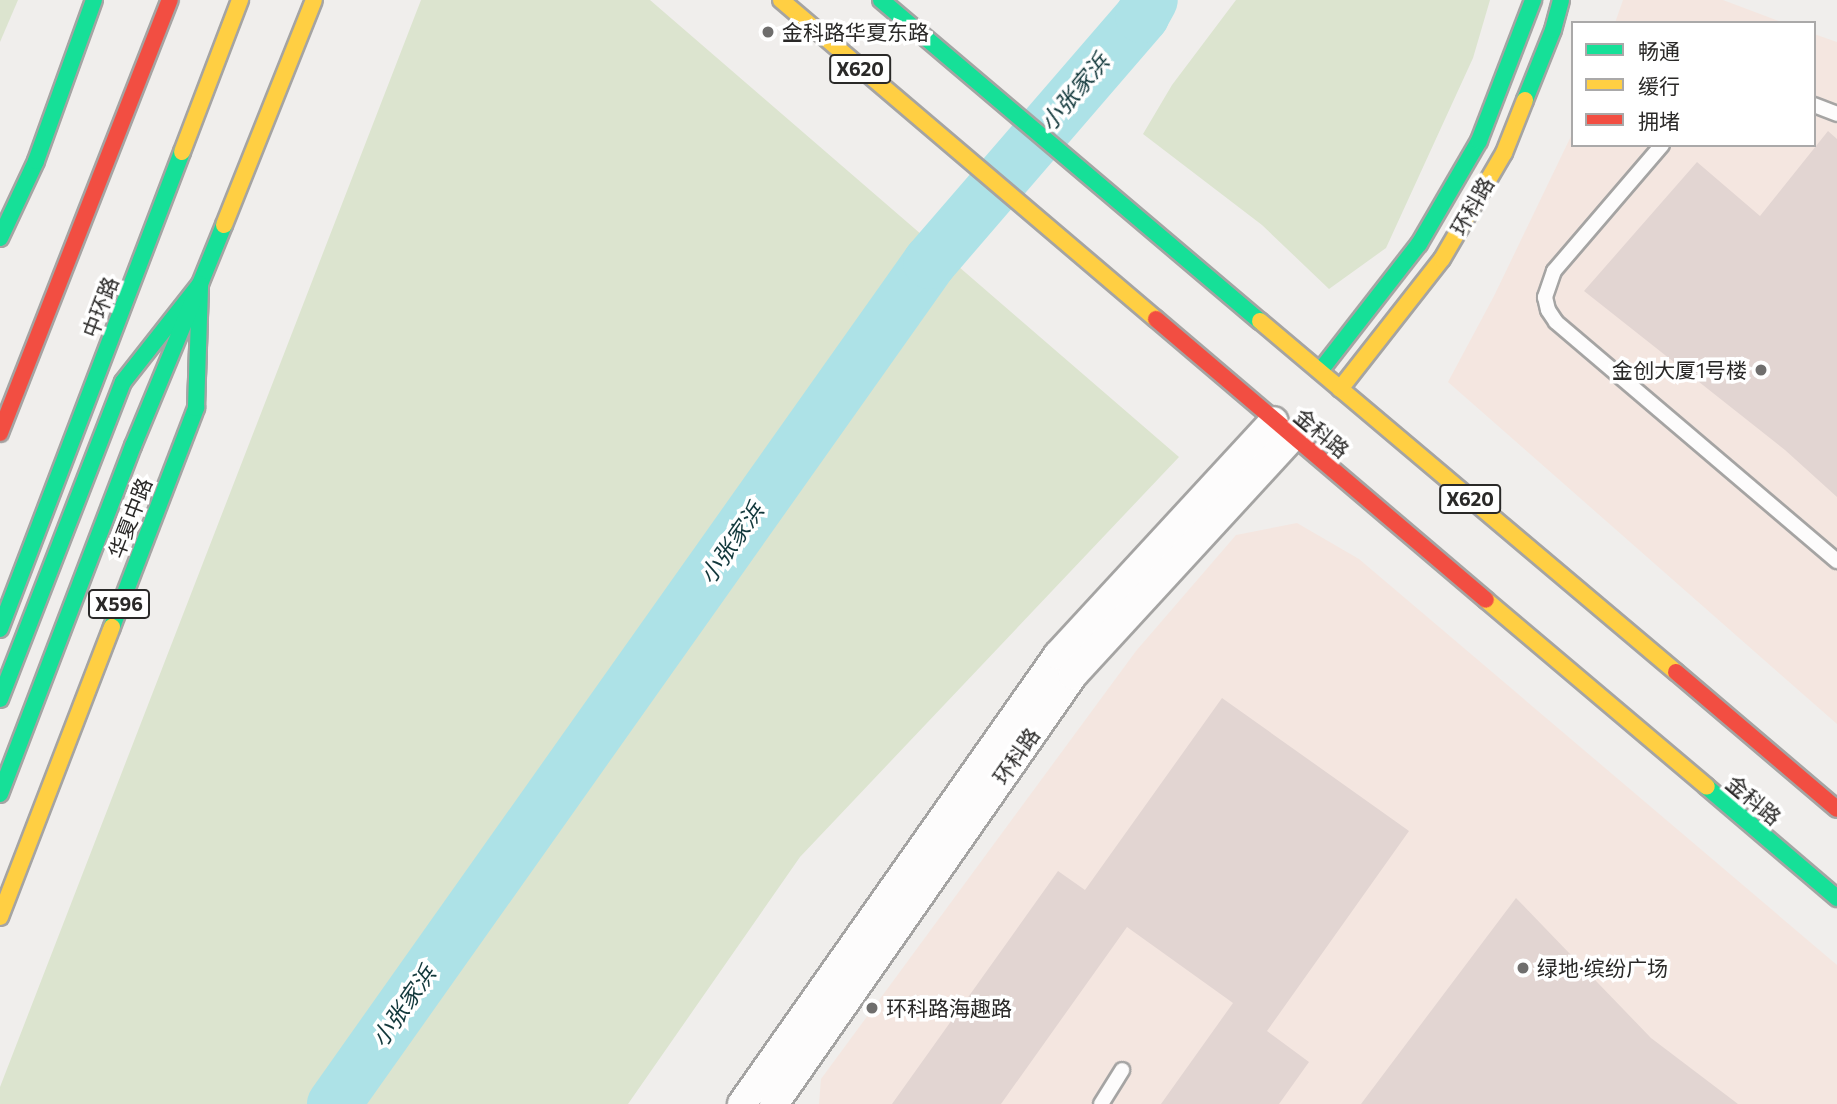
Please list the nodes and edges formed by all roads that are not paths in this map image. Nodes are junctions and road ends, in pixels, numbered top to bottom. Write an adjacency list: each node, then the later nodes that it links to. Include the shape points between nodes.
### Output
1 (94, 0): 12 (main road, via 36,161)
2 (170, 0): 17 (main road)
3 (240, 0): 19 (main road, 中环路)
4 (314, 0): 13 (main road, 华夏中路 / X596)
5 (780, 0): 16 (main road, 金科路 / X620)
6 (881, 0): 14 (main road, X620)
7 (1533, 0): 14 (main road, 环科路, via 1472,153 1419,244)
8 (1562, 0): 15 (main road, 环科路, via 1504,153 1442,259)
9 (1816, 106): 10 (lane)
10 (1837, 114)
11 (1660, 147): 18 (lane, via 1555,271 1545,297 1548,310)
12 (0, 238)
13 (200, 284): 20 (main road, 华夏中路 / X596, via 123,382); 21 (main road, via 132,446); 24 (main road, 华夏中路 / X596, via 196,408)
14 (1320, 371): 15 (main road, X620)
15 (1340, 389): 22 (main road, X620)
16 (1284, 429): 23 (main road, 金科路 / X620); 26 (street, via 1058,655); 27 (street, 环科路, via 1073,676)
17 (0, 433)
18 (1837, 561)
19 (0, 629)
20 (0, 699)
21 (0, 794)
22 (1833, 799)
23 (1837, 898)
24 (0, 917)
25 (1122, 1070): 28 (lane)
26 (742, 1104)
27 (774, 1104)
28 (1101, 1104)

